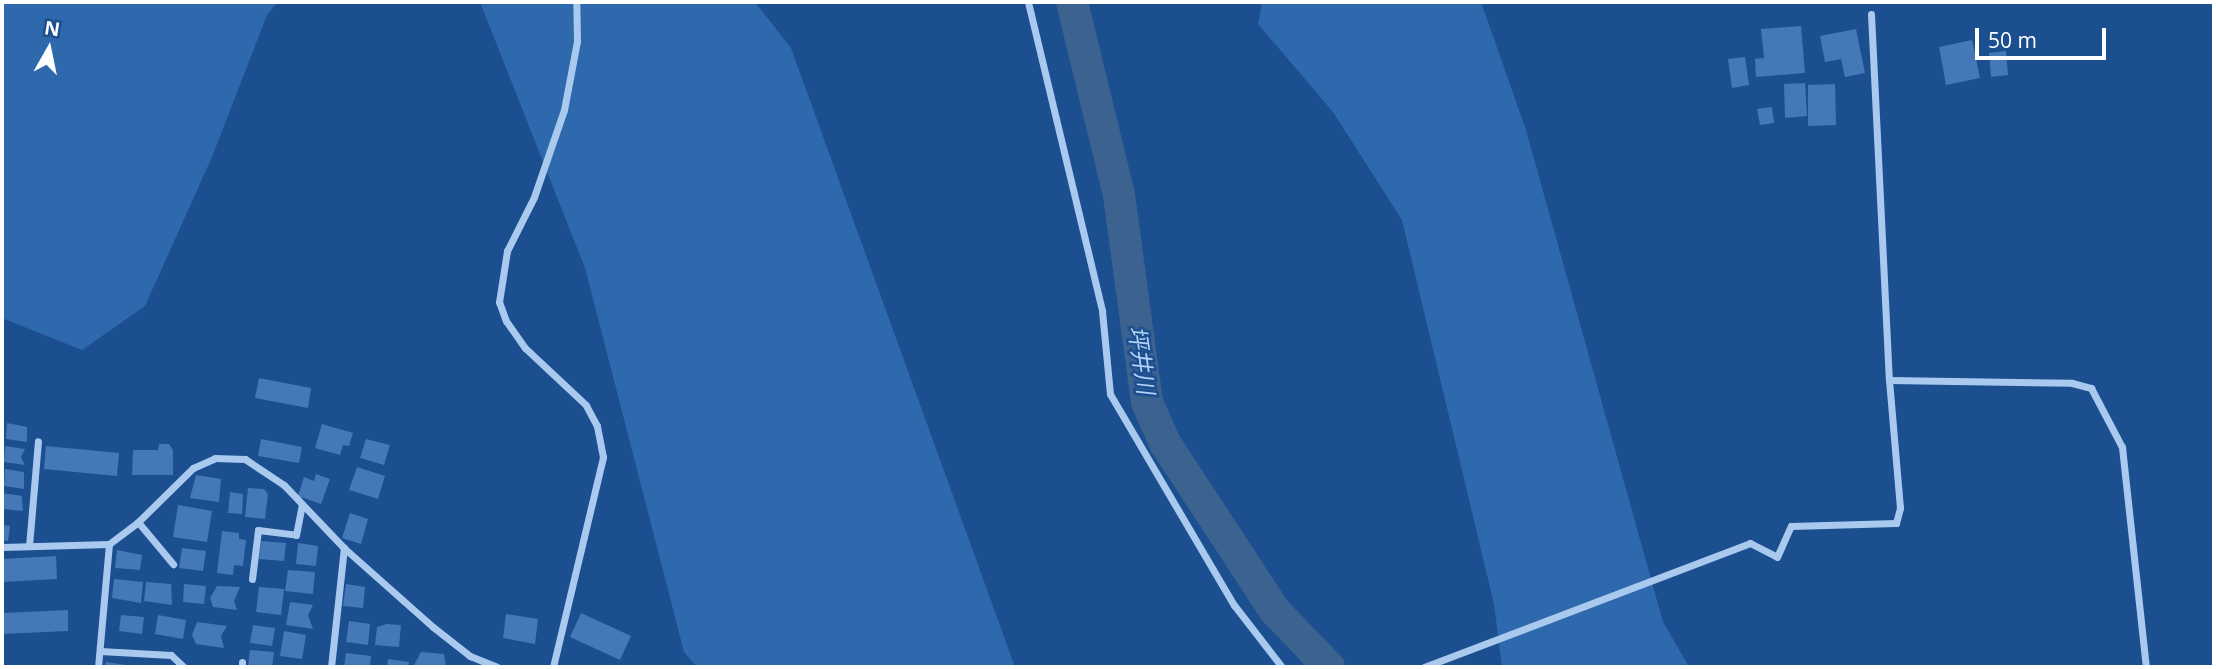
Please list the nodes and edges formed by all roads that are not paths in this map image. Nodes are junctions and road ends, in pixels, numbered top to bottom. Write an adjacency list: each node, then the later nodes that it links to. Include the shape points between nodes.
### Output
1 (576, 2): 21 (street, via 577,41 564,110 534,197 507,251 499,302 525,348 586,405 597,426 603,457)
2 (1028, 2): 22 (street, via 1102,311 1110,394 1234,605)
3 (1871, 14): 4 (street)
4 (1889, 380): 23 (street, via 1900,508 1896,523 1791,526 1777,557 1750,543); 24 (street, via 2091,387 2122,447)
5 (38, 441): 9 (street)
6 (302, 505): 7 (street, via 254,463 215,458 193,468); 11 (street); 13 (street, via 296,535 258,530)
7 (138, 522): 8 (street); 12 (street)
8 (109, 544): 9 (street); 14 (street)
9 (29, 546): 10 (street)
10 (2, 547)
11 (344, 548): 15 (street, via 433,627); 18 (street)
12 (173, 564)
13 (252, 579)
14 (100, 651): 16 (street); 17 (street, via 171,655)
15 (482, 661): 19 (street); 20 (street)
16 (99, 667)
17 (184, 667)
18 (331, 667)
19 (473, 667)
20 (497, 667)
21 (553, 667)
22 (1282, 667)
23 (1423, 667)
24 (2146, 667)

